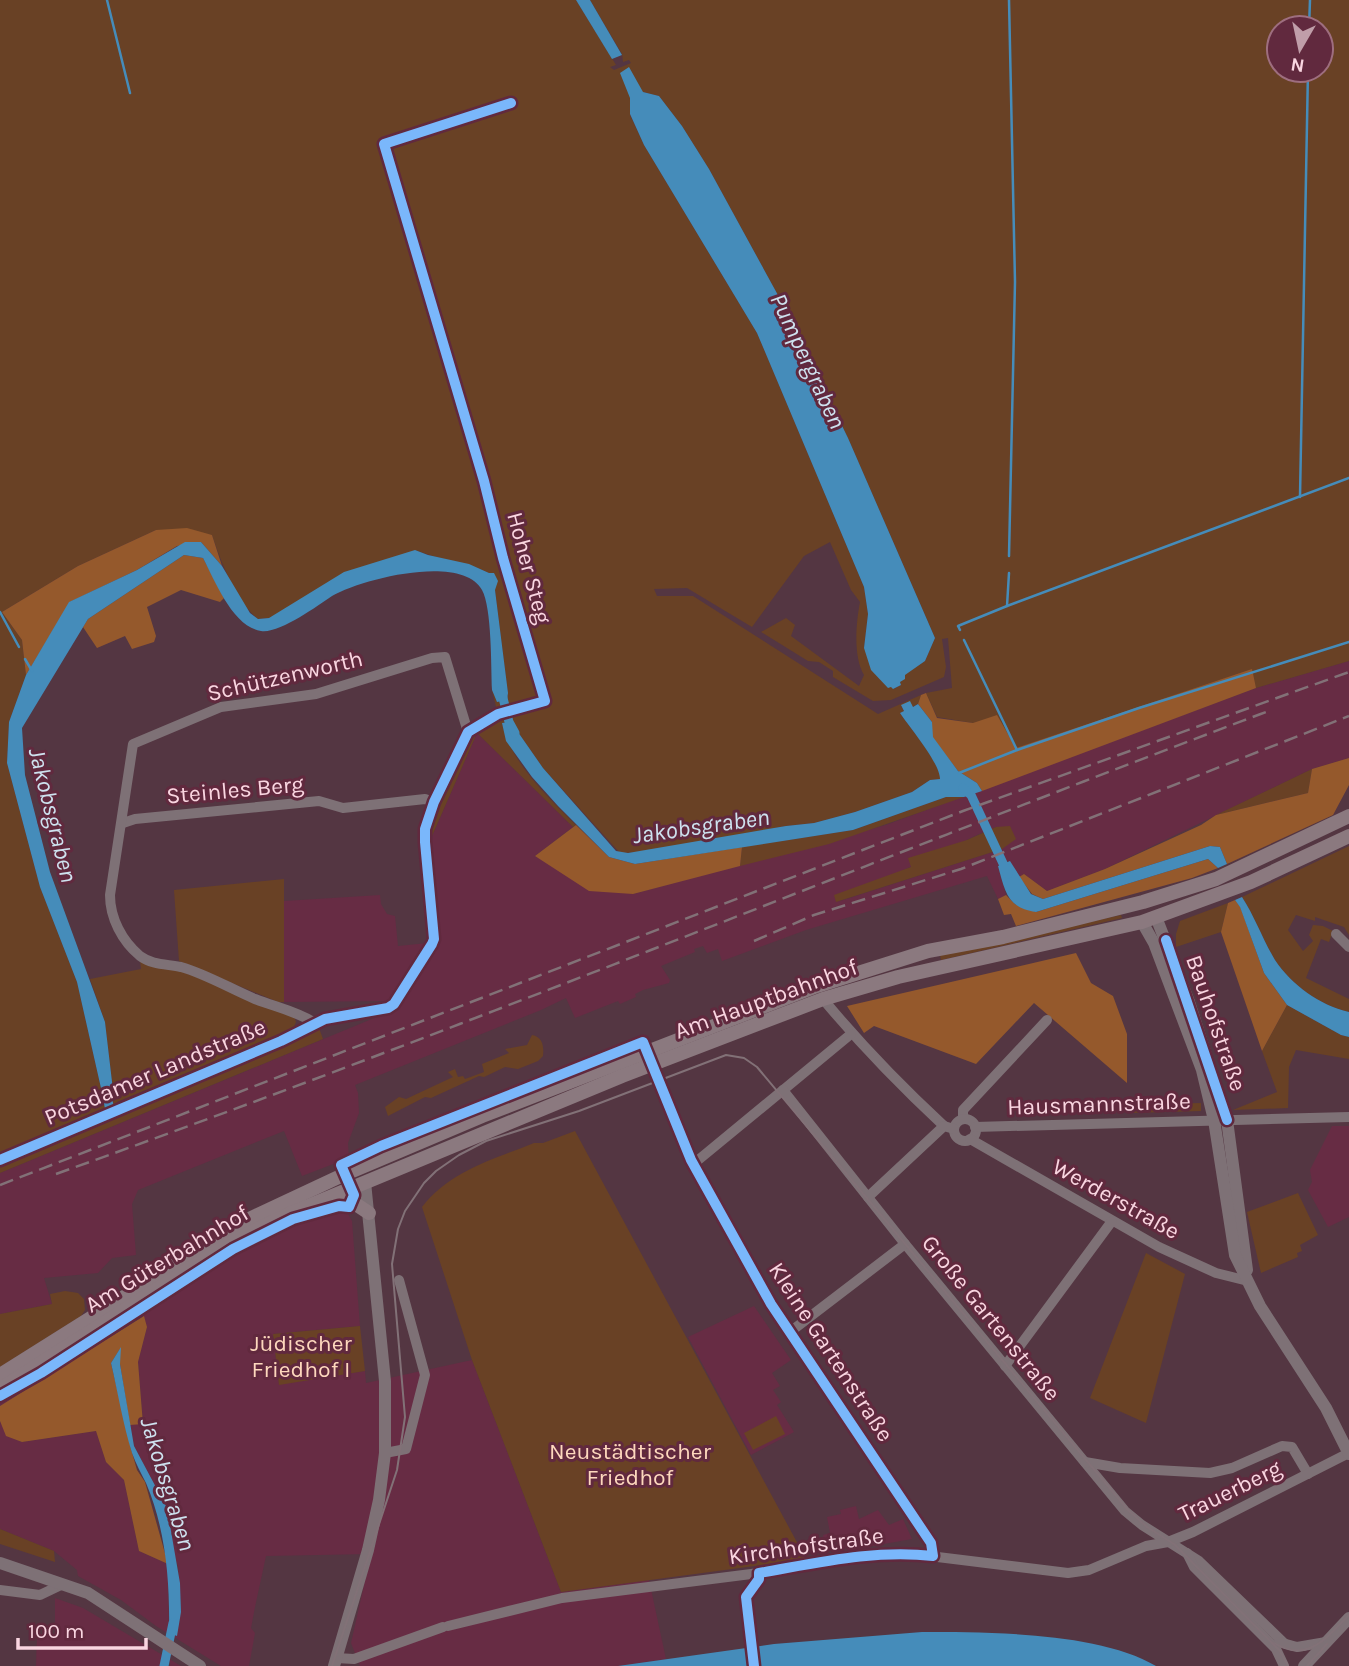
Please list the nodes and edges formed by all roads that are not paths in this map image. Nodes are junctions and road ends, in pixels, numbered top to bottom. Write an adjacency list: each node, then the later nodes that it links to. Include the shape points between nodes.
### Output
1 (511, 103): 2 (street, Hoher Steg, via 384,144 545,701 498,715)
2 (468, 732): 3 (street); 5 (street, Schützenworth, via 445,657 316,694 230,705 134,744)
3 (434, 802): 5 (street, Steinles Berg, via 425,799 343,808 319,801); 16 (street, via 425,829 432,944 394,1004 371,1013)
4 (1349, 816): 7 (main road, Am Hauptbahnhof, via 1241,869)
5 (123, 823): 16 (street, Schützenworth, via 110,907 134,949 148,961 181,968)
6 (1349, 836): 8 (main road, Am Hauptbahnhof, via 1249,883)
7 (1143, 902): 8 (main road); 9 (main road); 12 (main road, Am Hauptbahnhof)
8 (1156, 917): 9 (main road, Am Hauptbahnhof); 21 (street, Bauhofstraße, via 1189,1002)
9 (1142, 922): 13 (main road, Am Hauptbahnhof); 21 (street, Bauhofstraße)
10 (1336, 934): 11 (street)
11 (1349, 947)
12 (928, 951): 13 (main road); 14 (main road, Am Hauptbahnhof)
13 (933, 969): 14 (main road, Am Hauptbahnhof)
14 (820, 993): 17 (street, Werderstraße); 26 (main road, Am Hauptbahnhof, via 491,1113); 27 (main road, Am Hauptbahnhof)
15 (1047, 1020): 20 (street, via 963,1110)
16 (320, 1021): 25 (street, Potsdamer Landstraße)
17 (851, 1034): 18 (street); 23 (street, Werderstraße)
18 (783, 1090): 28 (street, Große Gartenstraße); 36 (street, Kleine Gartenstraße, via 696,1166)
19 (1349, 1117): 21 (street, Hausmannstraße)
20 (963, 1119): 22 (street); 23 (street)
21 (1220, 1120): 22 (street, Hausmannstraße); 34 (street, Bauhofstraße)
22 (975, 1127): 24 (street)
23 (949, 1128): 24 (street, Werderstraße, via 958,1138); 28 (street)
24 (970, 1139): 31 (street, Werderstraße)
25 (0, 1160)
26 (364, 1166): 27 (main road); 35 (main road, Am Güterbahnhof, via 245,1221)
27 (366, 1182): 29 (main road, Am Güterbahnhof); 30 (street)
28 (868, 1197): 32 (street, Große Gartenstraße)
29 (320, 1201): 30 (main road, via 344,1199); 35 (main road, Am Güterbahnhof, via 233,1241)
30 (369, 1213): 40 (street, via 385,1381)
31 (1112, 1221): 34 (street, Werderstraße, via 1216,1273); 37 (street)
32 (905, 1244): 36 (street); 37 (street, Große Gartenstraße)
33 (399, 1280): 40 (street, via 425,1375 407,1449)
34 (1248, 1281): 41 (street, Bauhofstraße)
35 (111, 1312): 38 (main road, Am Güterbahnhof); 39 (main road, Am Güterbahnhof)
36 (790, 1332): 46 (street, Kleine Gartenstraße, via 931,1544)
37 (1005, 1366): 42 (street, Große Gartenstraße)
38 (0, 1375)
39 (0, 1389)
40 (385, 1453): 54 (street, via 368,1550)
41 (1349, 1454): 43 (street, Trauerberg)
42 (1085, 1462): 43 (street, Trauerberg, via 1210,1473 1282,1446 1292,1447); 44 (street, Große Gartenstraße, via 1125,1511)
43 (1308, 1474): 44 (street, Trauerberg)
44 (1168, 1542): 45 (street, Große Gartenstraße); 46 (street, Kirchhofstraße, via 1068,1573)
45 (1186, 1553): 51 (street, Große Gartenstraße, via 1194,1567); 53 (street, Große Gartenstraße)
46 (933, 1556): 54 (street, Kirchhofstraße, via 892,1553 562,1598 445,1627)
47 (0, 1563): 48 (street)
48 (63, 1584): 49 (street, via 40,1595); 55 (street, via 88,1593)
49 (0, 1590)
50 (1349, 1618): 52 (street)
51 (1267, 1640): 53 (street); 56 (street, Große Gartenstraße)
52 (1326, 1642): 53 (street, via 1297,1647); 57 (street)
53 (1284, 1643)
54 (335, 1662)
55 (200, 1666)
56 (1284, 1666)
57 (1304, 1666)

